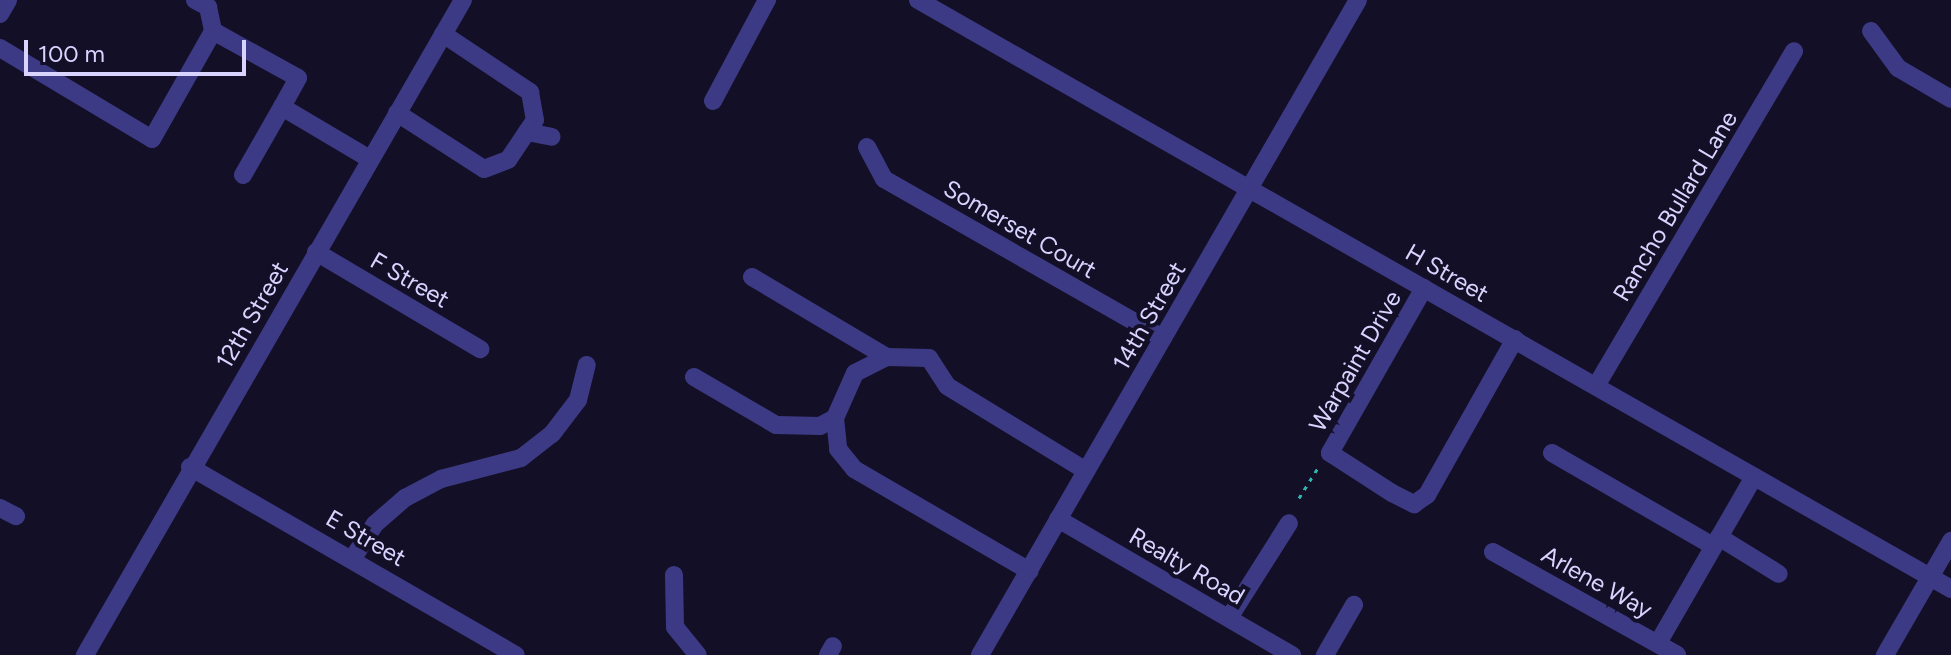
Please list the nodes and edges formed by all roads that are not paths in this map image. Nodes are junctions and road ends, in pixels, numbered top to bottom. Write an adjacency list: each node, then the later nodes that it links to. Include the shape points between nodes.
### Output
1 (8, 0): 7 (street)
2 (195, 0): 8 (street, via 208,7)
3 (463, 0): 10 (street, 12th Street)
4 (767, 0): 14 (street)
5 (918, 0): 22 (street, H Street)
6 (1358, 0): 22 (street, 14th Street)
7 (0, 14)
8 (213, 31): 11 (street, via 152,139); 15 (street, via 298,78)
9 (1871, 31): 13 (street, via 1898,68)
10 (443, 34): 16 (street, 12th Street); 17 (street, via 530,92 535,120)
11 (0, 48)
12 (1794, 51): 32 (street, Rancho Bullard Lane)
13 (1951, 99)
14 (713, 101)
15 (282, 107): 20 (street); 21 (street)
16 (397, 113): 17 (street, via 484,169 508,160); 20 (street, 12th Street)
17 (527, 132): 18 (street)
18 (552, 137)
19 (867, 147): 26 (street, Somerset Court, via 884,179)
20 (370, 159): 23 (street, 12th Street)
21 (243, 175)
22 (1250, 189): 25 (street, H Street); 26 (street, 14th Street)
23 (316, 252): 28 (street, F Street); 35 (street, 12th Street)
24 (752, 277): 29 (street)
25 (1424, 288): 27 (street, H Street); 27 (street, Warpaint Drive, via 1330,453 1414,504 1427,495)
26 (1163, 338): 36 (street, 14th Street)
27 (1515, 339): 32 (street, H Street)
28 (480, 349)
29 (887, 357): 33 (street, via 855,373); 36 (street, via 929,358 947,386)
30 (587, 365): 43 (street, via 578,400 552,434 521,458 441,479 405,498 375,524)
31 (694, 377): 33 (street, via 776,425 820,426)
32 (1596, 386): 37 (street, H Street)
33 (835, 418): 44 (street, via 838,449 854,469)
34 (1552, 453): 40 (street)
35 (190, 467): 43 (street, E Street); 52 (street, 12th Street)
36 (1086, 471): 38 (street, 14th Street)
37 (1754, 477): 40 (street); 47 (street, H Street)
38 (1058, 519): 44 (street, 14th Street); 50 (street, Realty Road)
39 (1289, 523): 50 (street)
40 (1716, 541): 45 (street); 51 (street)
41 (1951, 541): 47 (street)
42 (1493, 552): 51 (street, Arlene Way)
43 (353, 558): 53 (street, E Street)
44 (1029, 571): 55 (street, 14th Street)
45 (1779, 574)
46 (674, 575): 54 (street, via 675,627)
47 (1930, 577): 48 (street, H Street); 58 (street)
48 (1951, 589)
49 (1354, 605): 57 (street)
50 (1229, 618): 56 (street, Realty Road)
51 (1669, 651)
52 (85, 655)
53 (516, 655)
54 (698, 655)
55 (980, 655)
56 (1292, 655)
57 (1325, 655)
58 (1885, 655)

